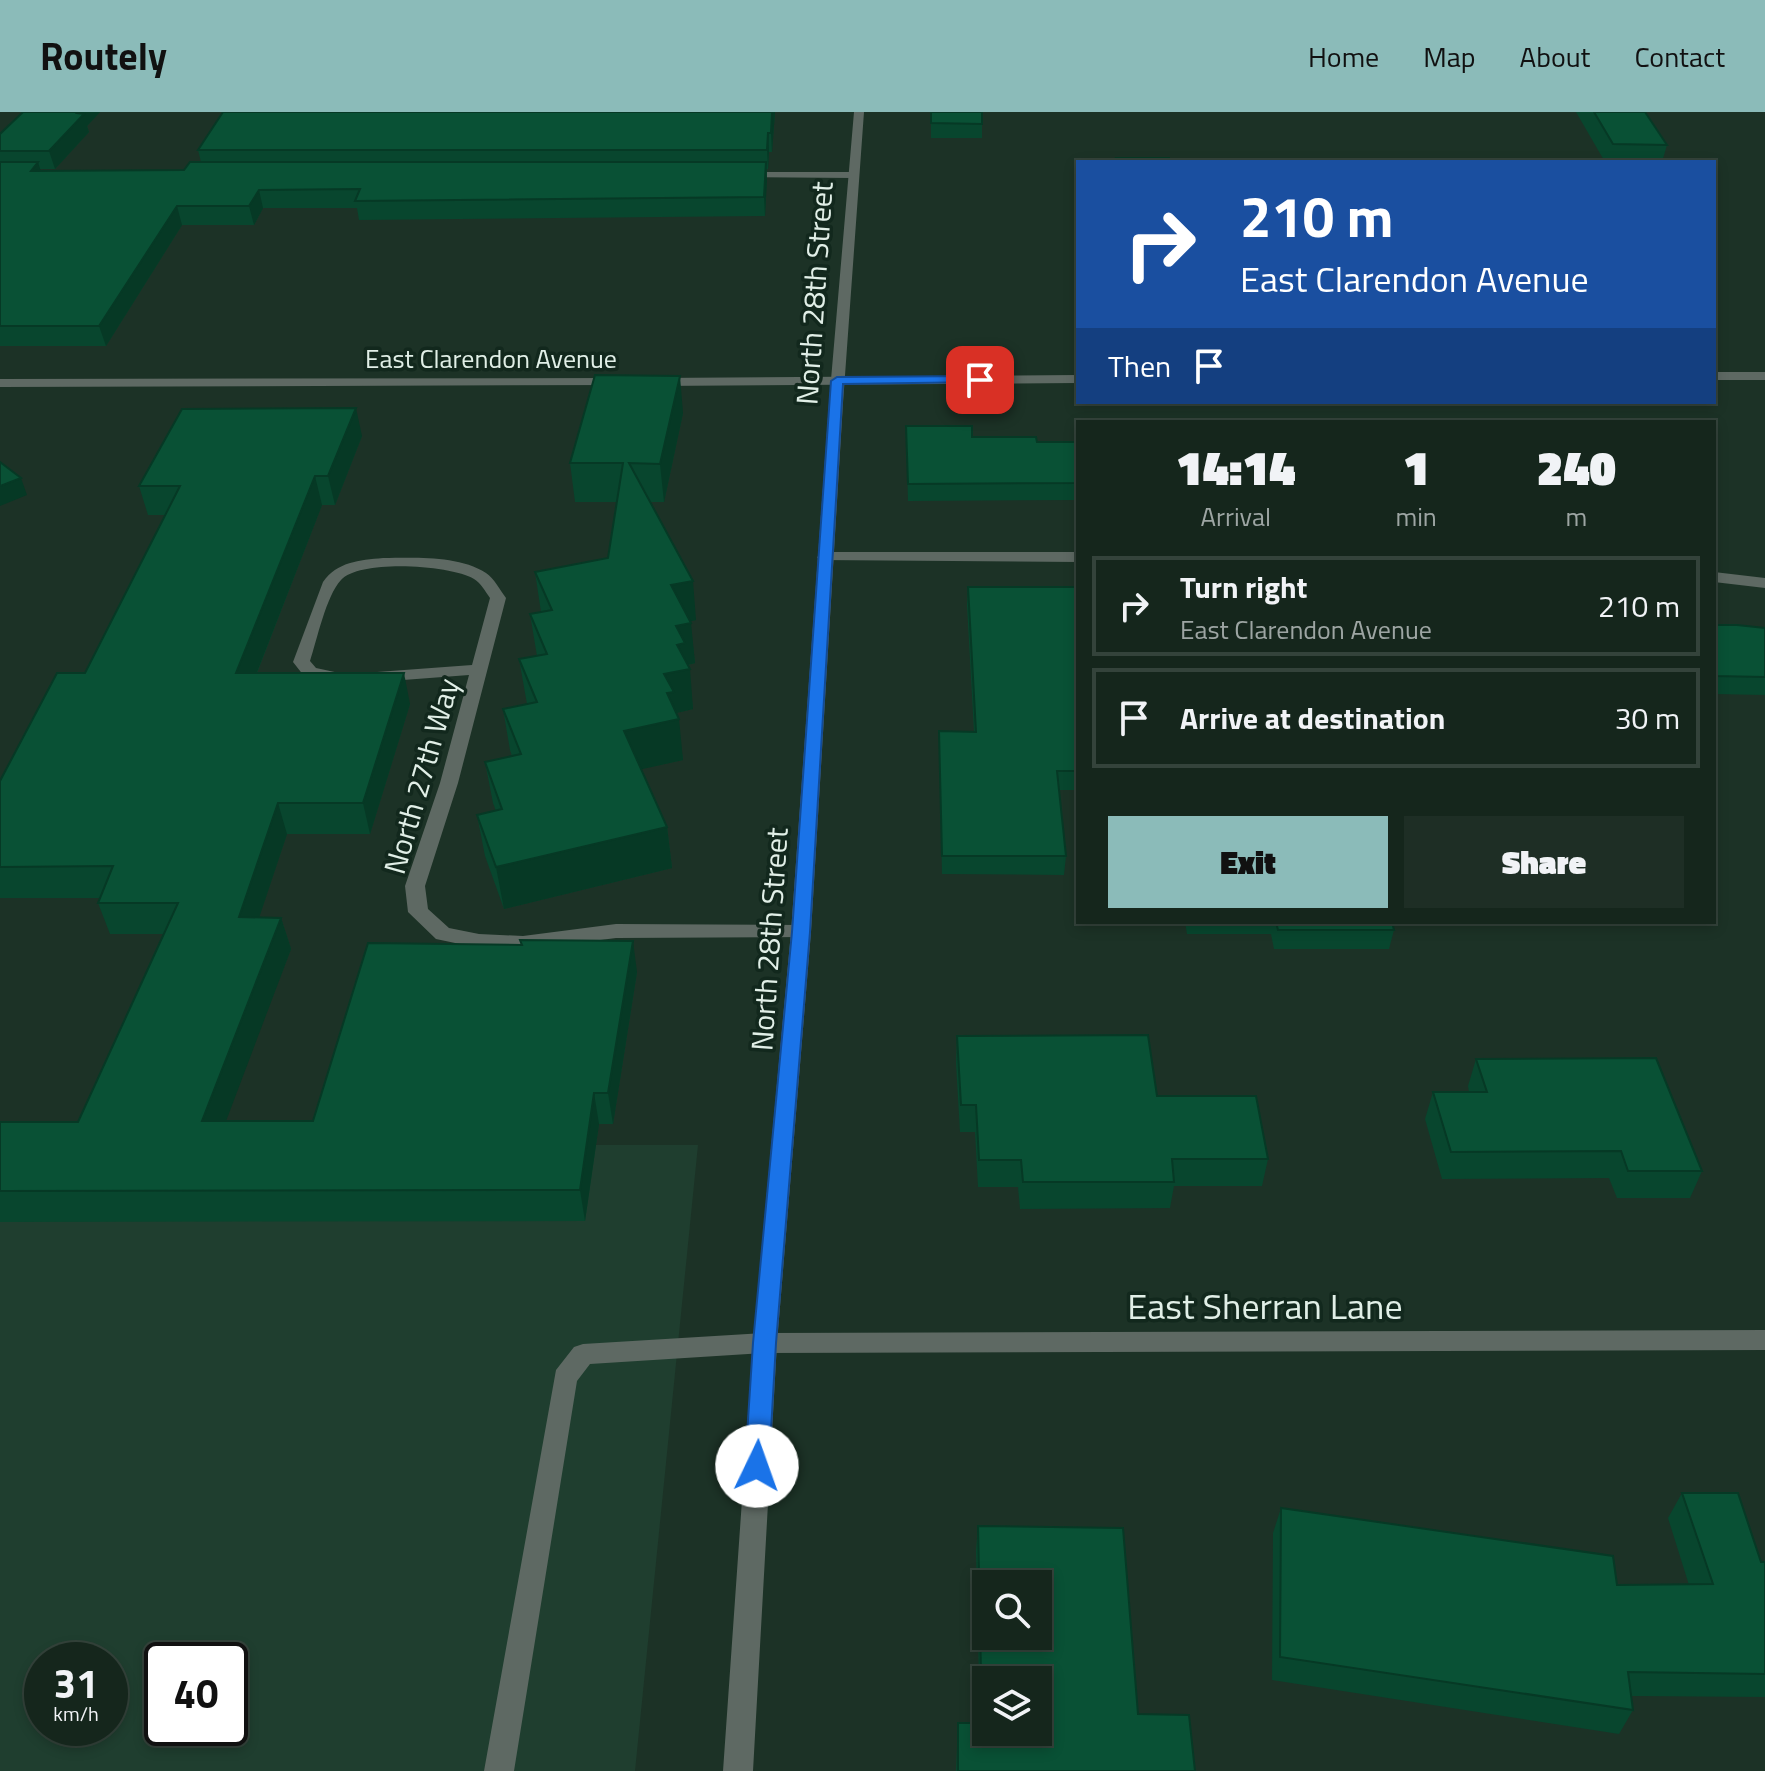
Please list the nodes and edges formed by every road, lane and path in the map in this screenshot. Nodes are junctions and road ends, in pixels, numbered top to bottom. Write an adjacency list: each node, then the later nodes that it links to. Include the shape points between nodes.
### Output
1 (859, 112): 3 (street, North 28th Street)
2 (723, 175): 3 (street)
3 (853, 175): 7 (street, North 28th Street)
4 (1716, 376): 5 (street)
5 (1765, 376)
6 (1076, 379): 7 (street, East Clarendon Avenue)
7 (837, 381): 9 (street, East Clarendon Avenue); 11 (street, North 28th Street)
8 (628, 382): 10 (street, East Clarendon Avenue)
9 (644, 382)
10 (0, 383)
11 (825, 557): 12 (street); 16 (street, North 28th Street)
12 (1076, 557)
13 (1716, 577): 14 (street)
14 (1765, 583)
15 (481, 669): 15 (street, North 27th Way, via 498,598 481,576 453,565 387,563 350,567 334,577 301,662 325,677); 16 (street, North 27th Way, via 415,886 418,912 443,934 523,943 616,931)
16 (801, 932): 18 (street, North 28th Street)
17 (1765, 1340): 18 (street, East Sherran Lane)
18 (765, 1343): 19 (street, East Sherran Lane, via 583,1354 565,1378); 20 (street, North 28th Street)
19 (499, 1771)
20 (738, 1771)

